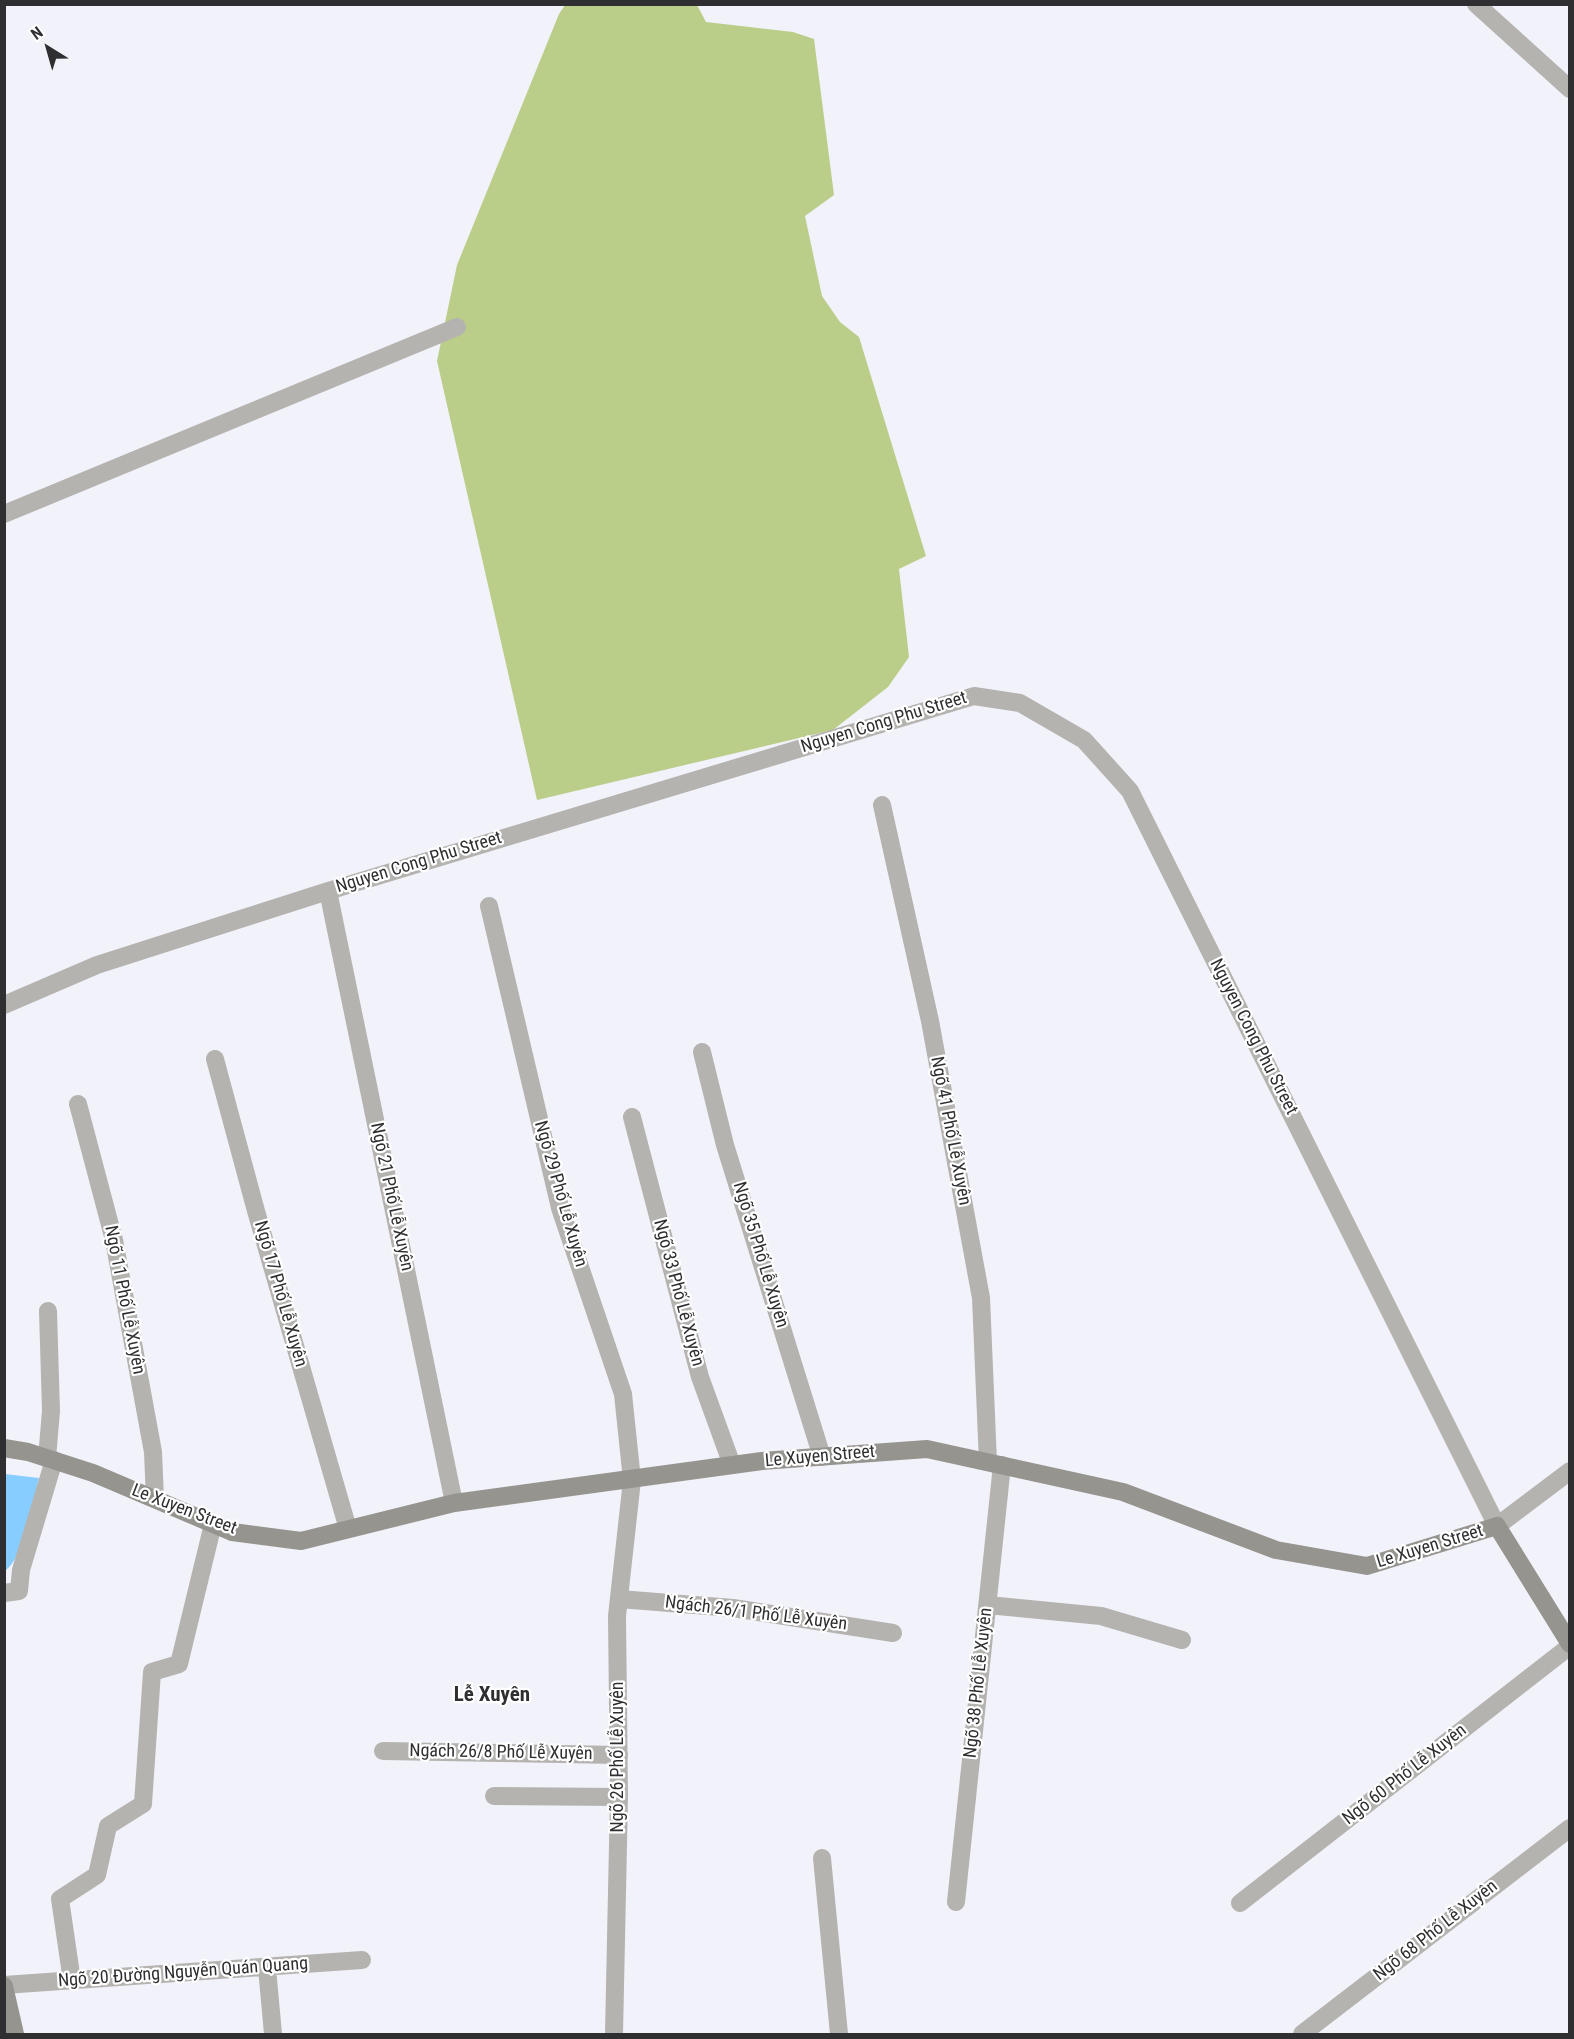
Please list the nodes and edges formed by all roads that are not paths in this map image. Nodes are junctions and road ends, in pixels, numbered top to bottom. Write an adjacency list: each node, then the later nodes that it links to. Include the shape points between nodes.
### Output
1 (1476, 4): 2 (street)
2 (1569, 89)
3 (457, 327): 4 (street)
4 (4, 514)
5 (882, 805): 17 (street, Ngõ 41 Phố Lễ Xuyên, via 930,1021 981,1298)
6 (328, 891): 8 (street, Nguyen Cong Phu Street, via 97,965); 22 (street, Ngõ 21 Phố Lễ Xuyên); 24 (street, Nguyen Cong Phu Street, via 974,696 1020,703 1084,740 1130,791)
7 (489, 906): 20 (street, Ngõ 29 Phố Lễ Xuyên, via 560,1208 623,1394)
8 (4, 1005)
9 (702, 1052): 15 (street, Ngõ 35 Phố Lễ Xuyên, via 725,1145)
10 (215, 1059): 25 (street, Ngõ 17 Phố Lễ Xuyên)
11 (78, 1104): 21 (street, Ngõ 11 Phố Lễ Xuyên, via 114,1240 153,1452)
12 (632, 1117): 18 (street, Ngõ 33 Phố Lễ Xuyên, via 700,1377)
13 (48, 1311): 16 (street)
14 (4, 1448): 16 (street, Le Xuyen Street)
15 (822, 1457): 17 (street, Le Xuyen Street, via 927,1449); 18 (street, Le Xuyen Street)
16 (50, 1459): 21 (street, Le Xuyen Street); 26 (street, via 21,1570 20,1591)
17 (995, 1463): 24 (street, Le Xuyen Street, via 1123,1492 1276,1550 1367,1566); 28 (street, Ngõ 38 Phố Lễ Xuyên)
18 (732, 1465): 20 (street, Le Xuyen Street)
19 (1569, 1471): 24 (street)
20 (632, 1480): 22 (street, Le Xuyen Street); 27 (street, Ngõ 26 Phố Lễ Xuyên)
21 (155, 1499): 23 (street, Le Xuyen Street)
22 (454, 1503): 25 (street, Le Xuyen Street)
23 (213, 1524): 25 (street, Le Xuyen Street, via 232,1532 301,1541); 42 (street, via 179,1664 152,1672 143,1804 108,1826 97,1875 60,1899)
24 (1497, 1526): 31 (street, Le Xuyen Street)
25 (348, 1529)
26 (4, 1593)
27 (619, 1599): 29 (street, Ngách 26/1 Phố Lễ Xuyên, via 733,1608); 33 (street, Ngõ 26 Phố Lễ Xuyên)
28 (988, 1605): 30 (street, via 1101,1616); 38 (street, Ngõ 38 Phố Lễ Xuyên)
29 (893, 1633)
30 (1182, 1640)
31 (1569, 1645): 39 (street, Ngõ 60 Phố Lễ Xuyên)
32 (383, 1751): 33 (street, Ngách 26/8 Phố Lễ Xuyên)
33 (619, 1755): 35 (street, Ngõ 26 Phố Lễ Xuyên)
34 (494, 1796): 35 (street)
35 (619, 1797): 46 (street, Ngõ 26 Phố Lễ Xuyên)
36 (1569, 1828): 48 (street, Ngõ 68 Phố Lễ Xuyên)
37 (822, 1858): 47 (street)
38 (956, 1902)
39 (1240, 1903)
40 (362, 1960): 41 (street, Ngõ 20 Đường Nguyễn Quán Quang)
41 (267, 1968): 42 (street, Ngõ 20 Đường Nguyễn Quán Quang); 45 (street)
42 (72, 1981): 43 (street, Ngõ 20 Đường Nguyễn Quán Quang)
43 (4, 1985): 44 (street)
44 (15, 2034)
45 (273, 2034)
46 (614, 2034)
47 (838, 2034)
48 (1302, 2034)

